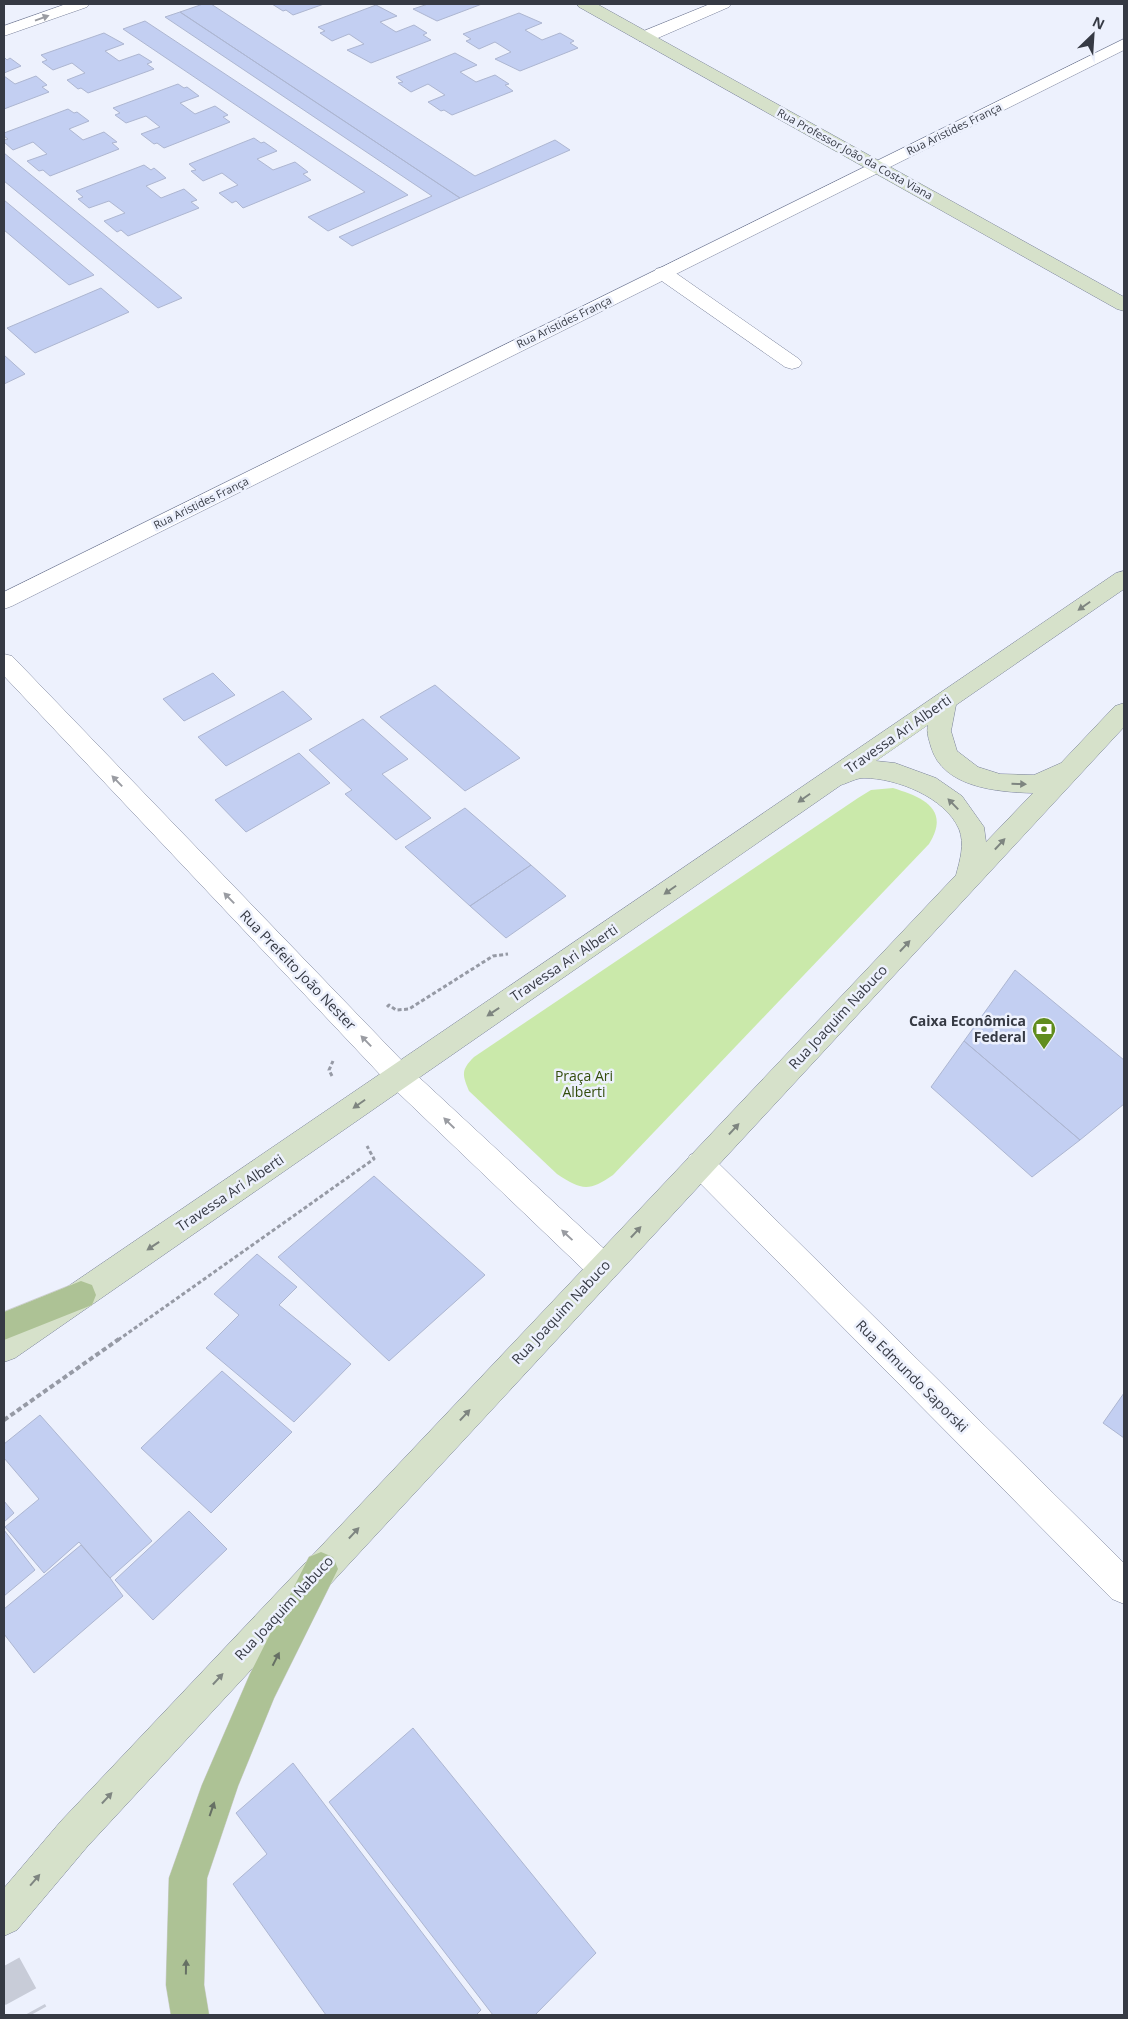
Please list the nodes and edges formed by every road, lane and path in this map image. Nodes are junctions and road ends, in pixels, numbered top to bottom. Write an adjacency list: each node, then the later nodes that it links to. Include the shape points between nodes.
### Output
1 (81, 4): 4 (street, one-way to 1)
2 (585, 4): 5 (main road, Rua Professor João da Costa Viana)
3 (723, 4): 5 (street)
4 (4, 31)
5 (644, 37): 7 (main road, Rua Professor João da Costa Viana)
6 (1124, 44): 7 (street, Rua Aristides França)
7 (877, 167): 8 (street, Rua Aristides França); 9 (main road, Rua Professor João da Costa Viana)
8 (663, 273): 10 (street); 12 (street, Rua Aristides França)
9 (1124, 305)
10 (792, 363)
11 (1124, 578): 14 (main road, Travessa Ari Alberti, one-way to 14)
12 (4, 600)
13 (4, 662): 21 (street, Rua Prefeito João Nester, one-way to 13)
14 (945, 701): 16 (main road, one-way to 16, via 939,731 946,755 970,774 1000,783 1036,784); 17 (main road, Travessa Ari Alberti)
15 (1124, 712): 16 (main road, Rua Joaquim Nabuco)
16 (1072, 769): 18 (main road, Rua Joaquim Nabuco, one-way to 16)
17 (832, 780): 18 (main road, one-way to 17, via 975,854 971,828 954,803 927,784 895,772 860,769); 21 (main road, Travessa Ari Alberti, one-way to 21)
18 (967, 880): 23 (main road, Rua Joaquim Nabuco, one-way to 18)
19 (441, 990): 20 (path, via 409,1009 396,1010)
20 (389, 1005)
21 (399, 1076): 24 (street, Rua Prefeito João Nester, one-way to 21); 25 (main road, Travessa Ari Alberti, one-way to 25)
22 (374, 1159): 28 (path)
23 (700, 1164): 24 (main road, Rua Joaquim Nabuco, one-way to 23); 30 (street, Rua Edmundo Saporski)
24 (603, 1268): 29 (main road, Rua Joaquim Nabuco, one-way to 24)
25 (81, 1295): 26 (main road); 27 (main road, Travessa Ari Alberti)
26 (4, 1326)
27 (4, 1348)
28 (4, 1420)
29 (321, 1569): 31 (main road, Rua Joaquim Nabuco, one-way to 29, via 81,1827); 32 (main road, one-way to 29, via 185,1985 188,1878 220,1785 258,1695)
30 (1124, 1587)
31 (4, 1917)
32 (190, 2015)

